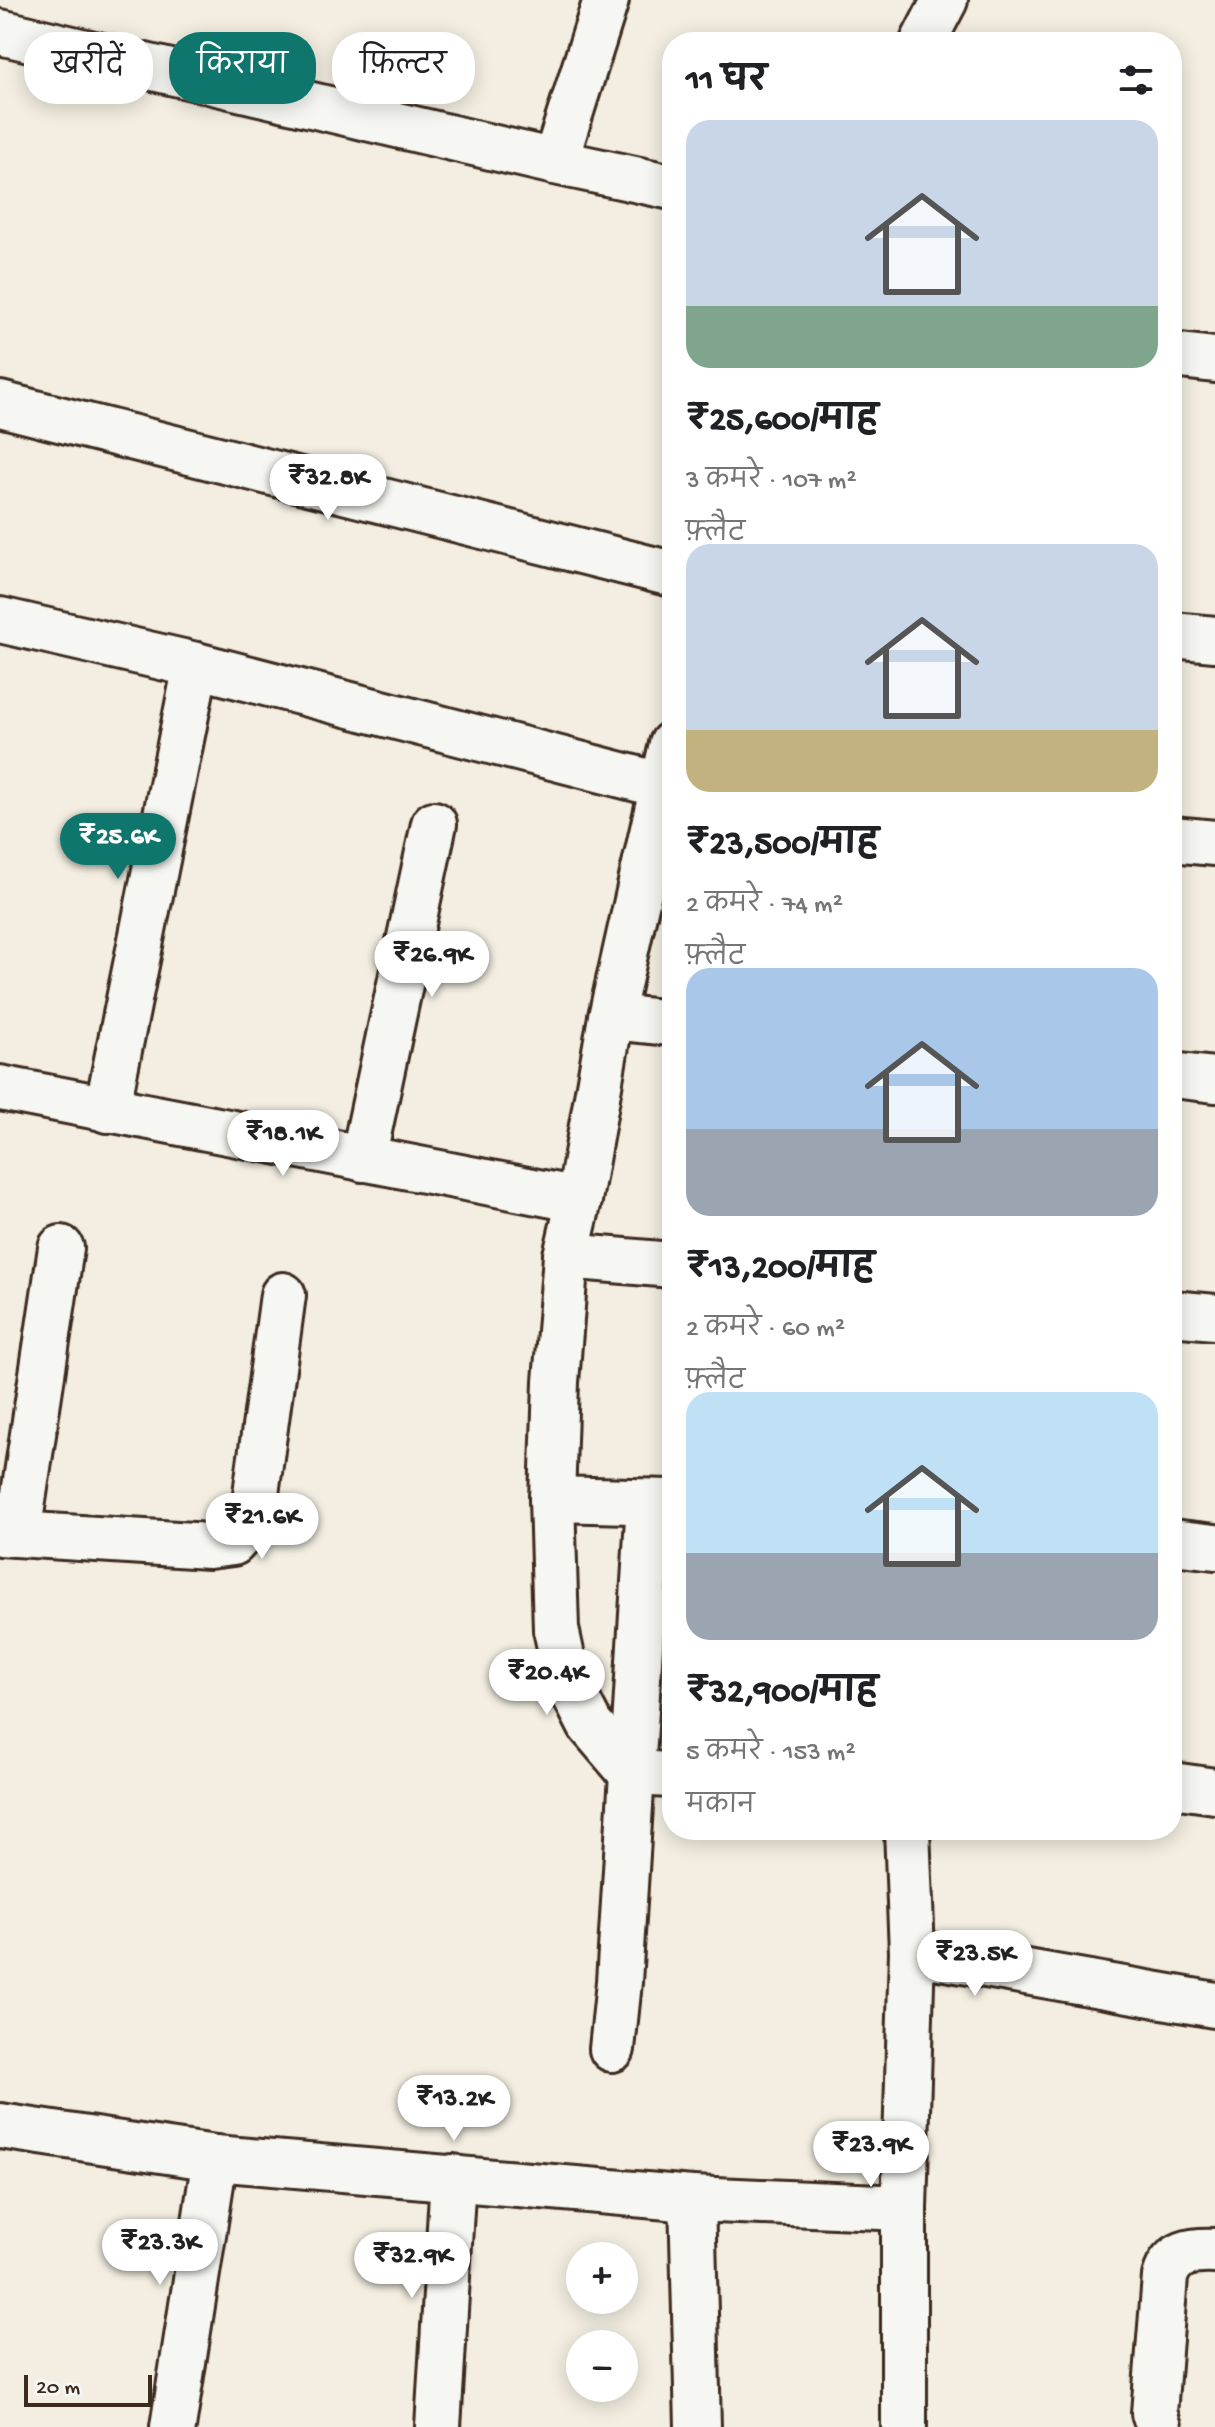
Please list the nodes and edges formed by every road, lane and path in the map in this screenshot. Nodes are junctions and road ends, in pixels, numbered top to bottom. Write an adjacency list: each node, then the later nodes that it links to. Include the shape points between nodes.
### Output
1 (606, 0): 5 (street)
2 (945, 0): 4 (street)
3 (0, 32): 5 (street)
4 (928, 32)
5 (555, 162): 6 (street)
6 (662, 185)
7 (1182, 356): 8 (street)
8 (1215, 360)
9 (0, 404): 10 (street)
10 (662, 571)
11 (0, 620): 14 (street)
12 (1182, 636): 13 (street)
13 (1215, 639)
14 (196, 665): 15 (street); 25 (street)
15 (662, 786)
16 (662, 808): 20 (street)
17 (434, 824): 26 (street)
18 (1182, 840): 19 (street)
19 (1215, 843)
20 (611, 1017): 21 (street); 27 (street)
21 (662, 1022)
22 (1182, 1076): 23 (street)
23 (1215, 1080)
24 (0, 1088): 25 (street)
25 (107, 1110): 26 (street)
26 (363, 1159): 27 (street)
27 (579, 1200): 29 (street)
28 (61, 1248): 36 (street)
29 (566, 1256): 30 (street); 34 (street)
30 (662, 1264)
31 (283, 1295): 36 (street, via 255,1501 249,1525 233,1543 209,1546)
32 (1182, 1314): 33 (street)
33 (1215, 1317)
34 (552, 1499): 35 (street); 39 (street, via 556,1629 567,1680 590,1725)
35 (660, 1502): 39 (street)
36 (9, 1533)
37 (1182, 1543): 38 (street)
38 (1215, 1547)
39 (651, 1774): 45 (street)
40 (1182, 1786): 41 (street)
41 (1215, 1791)
42 (907, 1840): 43 (street)
43 (912, 1952): 44 (street); 50 (street)
44 (1215, 2005)
45 (612, 2049)
46 (0, 2126): 47 (street)
47 (215, 2158): 48 (street); 52 (street)
48 (453, 2177): 49 (street); 53 (street)
49 (692, 2199): 50 (street); 54 (street)
50 (904, 2208): 55 (street)
51 (1215, 2251): 56 (street, via 1195,2252 1168,2264 1154,2413)
52 (173, 2427)
53 (438, 2427)
54 (698, 2427)
55 (904, 2427)
56 (1159, 2427)

